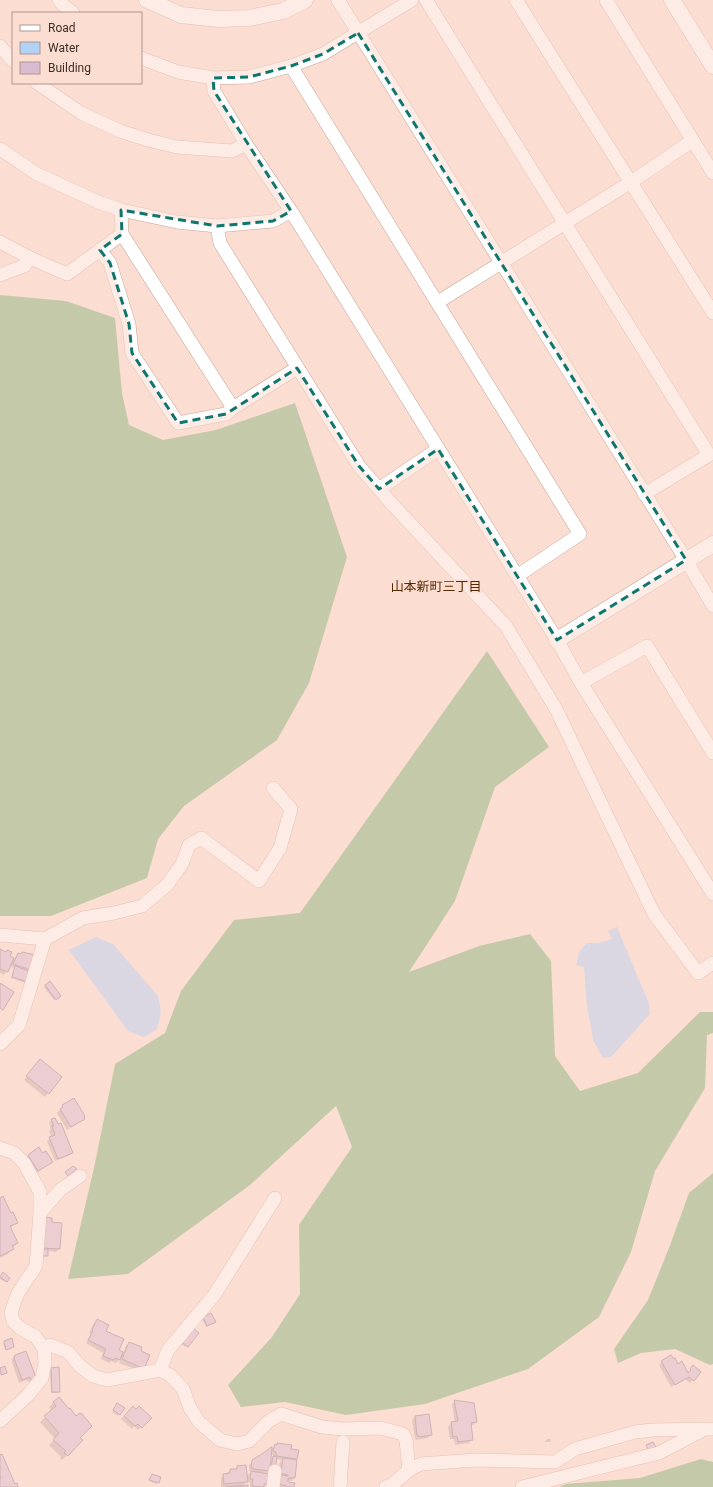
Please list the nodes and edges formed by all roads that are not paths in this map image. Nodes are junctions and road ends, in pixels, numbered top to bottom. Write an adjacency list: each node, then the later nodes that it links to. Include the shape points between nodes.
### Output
1 (147, 0): 2 (street, via 181,15 218,19 249,18 283,11)
2 (305, 0)
3 (338, 0): 9 (street)
4 (412, 0): 9 (street)
5 (426, 0): 22 (street)
6 (516, 0): 19 (street)
7 (606, 0): 15 (street)
8 (672, 0): 12 (street)
9 (358, 33): 11 (street, via 323,54); 28 (street)
10 (142, 58): 13 (street, via 178,72)
11 (291, 66): 13 (street, via 249,77); 30 (street)
12 (713, 66)
13 (213, 78): 16 (street, via 214,91)
14 (38, 84): 16 (street, via 81,113 120,131 148,140 177,146 232,151)
15 (692, 140): 18 (street); 19 (street)
16 (246, 144): 21 (street)
17 (0, 149): 20 (street, via 37,174)
18 (713, 173)
19 (631, 182): 22 (street); 31 (street)
20 (121, 210): 23 (street, via 177,222); 24 (street)
21 (291, 211): 23 (street, via 273,220); 34 (street)
22 (565, 223): 28 (street); 36 (street, via 709,455)
23 (217, 226): 32 (street, via 220,243)
24 (122, 234): 26 (street); 33 (street)
25 (0, 242): 27 (street)
26 (100, 250): 27 (street, via 66,274); 33 (street, via 110,263 129,324 132,353 178,423 226,414)
27 (30, 258): 29 (street, via 24,266)
28 (502, 263): 30 (street); 36 (street)
29 (0, 275)
30 (438, 302): 39 (street, via 580,534)
31 (713, 313)
32 (297, 368): 33 (street); 35 (street, via 359,466)
33 (233, 408)
34 (438, 449): 35 (street); 39 (street)
35 (379, 489): 48 (street, via 506,626 556,709 654,914 698,973)
36 (644, 494): 38 (street)
37 (713, 544): 38 (street)
38 (686, 560): 40 (street); 41 (street)
39 (517, 576): 41 (street)
40 (712, 604)
41 (557, 640): 42 (street)
42 (581, 683): 43 (street, via 647,646); 45 (street)
43 (713, 753)
44 (273, 788): 47 (street, via 291,809 280,848 259,881 201,838 189,845 182,864 167,885 142,906 83,918)
45 (713, 894)
46 (0, 935): 47 (street)
47 (45, 939): 49 (street, via 19,1025)
48 (713, 963)
49 (0, 1044)
50 (0, 1148): 53 (street, via 14,1153 24,1163 40,1192)
51 (80, 1176): 53 (street, via 60,1190)
52 (275, 1198): 55 (street, via 215,1294 168,1350)
53 (40, 1213): 54 (street, via 36,1266 18,1293 11,1312 13,1321 36,1337)
54 (44, 1349): 55 (street, via 50,1345 68,1352 93,1376 107,1380); 56 (street, via 42,1378 28,1395)
55 (160, 1370): 59 (street, via 170,1374 183,1389 199,1422 220,1440 237,1444 249,1441 269,1421 281,1414 322,1427 381,1428 402,1434 406,1440)
56 (0, 1420)
57 (709, 1429): 59 (street, via 635,1432 575,1449 555,1462 476,1460 427,1463); 64 (street, via 659,1454)
58 (343, 1442): 62 (street)
59 (409, 1470): 63 (street)
60 (275, 1471): 61 (street)
61 (274, 1487)
62 (340, 1487)
63 (386, 1487)
64 (522, 1487)

